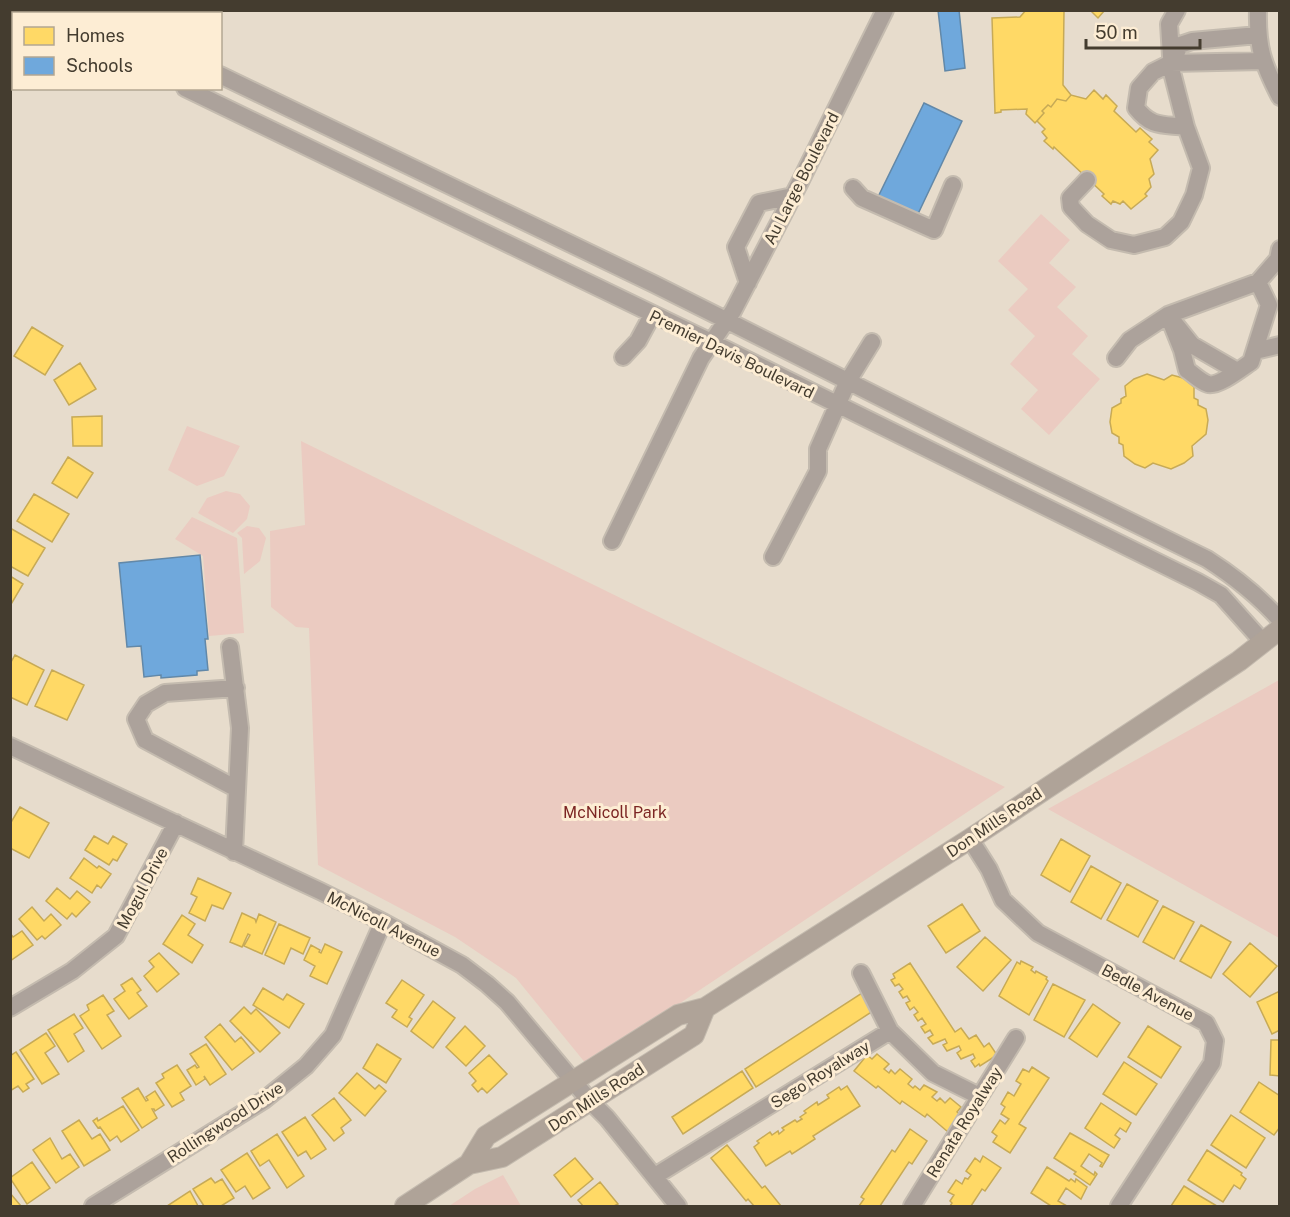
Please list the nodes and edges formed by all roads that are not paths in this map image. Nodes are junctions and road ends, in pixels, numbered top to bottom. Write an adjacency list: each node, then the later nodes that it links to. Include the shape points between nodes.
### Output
1 (885, 10): 14 (street, Au Large Boulevard)
2 (1177, 10): 6 (street, via 1169,24)
3 (1258, 10): 4 (street)
4 (1258, 35): 5 (street); 6 (street, via 1192,41 1180,45)
5 (1263, 61): 6 (street); 9 (street)
6 (1172, 63): 10 (street); 10 (street, via 1153,72 1139,87 1136,108 1155,124)
7 (222, 76): 21 (street, Premier Davis Boulevard)
8 (189, 90): 19 (street, Premier Davis Boulevard)
9 (1280, 97)
10 (1186, 127): 11 (street, via 1201,168 1181,222 1166,237 1134,245 1111,240 1087,224 1071,207 1070,198)
11 (1087, 180)
12 (953, 185): 13 (street, via 934,230 862,198)
13 (853, 188)
14 (793, 196): 17 (street, Au Large Boulevard); 17 (street, via 759,203 745,229 736,247)
15 (1279, 256): 16 (street)
16 (1258, 282): 18 (street); 20 (street)
17 (748, 283): 21 (street, Au Large Boulevard)
18 (1274, 308): 25 (street)
19 (652, 315): 22 (street, Premier Davis Boulevard); 26 (street, via 638,341)
20 (1168, 315): 27 (street, via 1130,340); 28 (street, via 1192,345); 28 (street, via 1187,370 1207,384 1216,384)
21 (728, 321): 22 (street, Au Large Boulevard); 29 (street, Premier Davis Boulevard)
22 (711, 342): 30 (street, Premier Davis Boulevard); 31 (street, Au Large Boulevard)
23 (872, 342): 29 (street)
24 (1280, 345): 25 (street)
25 (1255, 351): 28 (street, via 1251,362)
26 (623, 357)
27 (1116, 358)
28 (1237, 371)
29 (848, 381): 30 (street); 33 (street, Premier Davis Boulevard, via 1207,559 1240,580)
30 (838, 405): 32 (street, via 818,449 818,471); 35 (street, Premier Davis Boulevard, via 1221,595)
31 (612, 542)
32 (773, 557)
33 (1280, 620)
34 (1280, 629): 35 (main road, Don Mills Road)
35 (1263, 642): 41 (main road, Don Mills Road)
36 (231, 647): 37 (street)
37 (236, 688): 39 (street, via 240,728); 39 (street, via 165,693 146,704 136,719 145,740)
38 (10, 746): 40 (street, McNicoll Avenue)
39 (237, 789): 42 (street)
40 (176, 823): 42 (street, McNicoll Avenue); 45 (street, Mogul Drive, via 116,936 72,971)
41 (970, 839): 46 (main road, Don Mills Road); 58 (street, Bedle Avenue, via 1003,900 1038,933 1206,1023 1215,1041 1212,1063)
42 (234, 852): 43 (street, McNicoll Avenue)
43 (383, 922): 49 (street, McNicoll Avenue, via 462,965 487,984); 54 (street, Rollingwood Drive, via 333,1035 306,1066 264,1100)
44 (861, 973): 47 (street)
45 (10, 1008)
46 (705, 1008): 49 (main road, Don Mills Road, via 678,1015); 51 (main road, Don Mills Road, via 694,1035)
47 (890, 1030): 50 (street, via 933,1072); 53 (street, Sego Royalway)
48 (1016, 1038): 50 (street, Renata Royalway)
49 (574, 1080): 51 (street, McNicoll Avenue); 52 (main road, Don Mills Road, via 486,1136)
50 (979, 1096): 57 (street, Renata Royalway)
51 (589, 1100): 52 (main road, Don Mills Road, via 502,1157); 53 (street, McNicoll Avenue)
52 (469, 1164): 55 (main road, Don Mills Road)
53 (655, 1176): 56 (street, McNicoll Avenue)
54 (93, 1206)
55 (405, 1206)
56 (678, 1206)
57 (912, 1206)
58 (1119, 1206)

